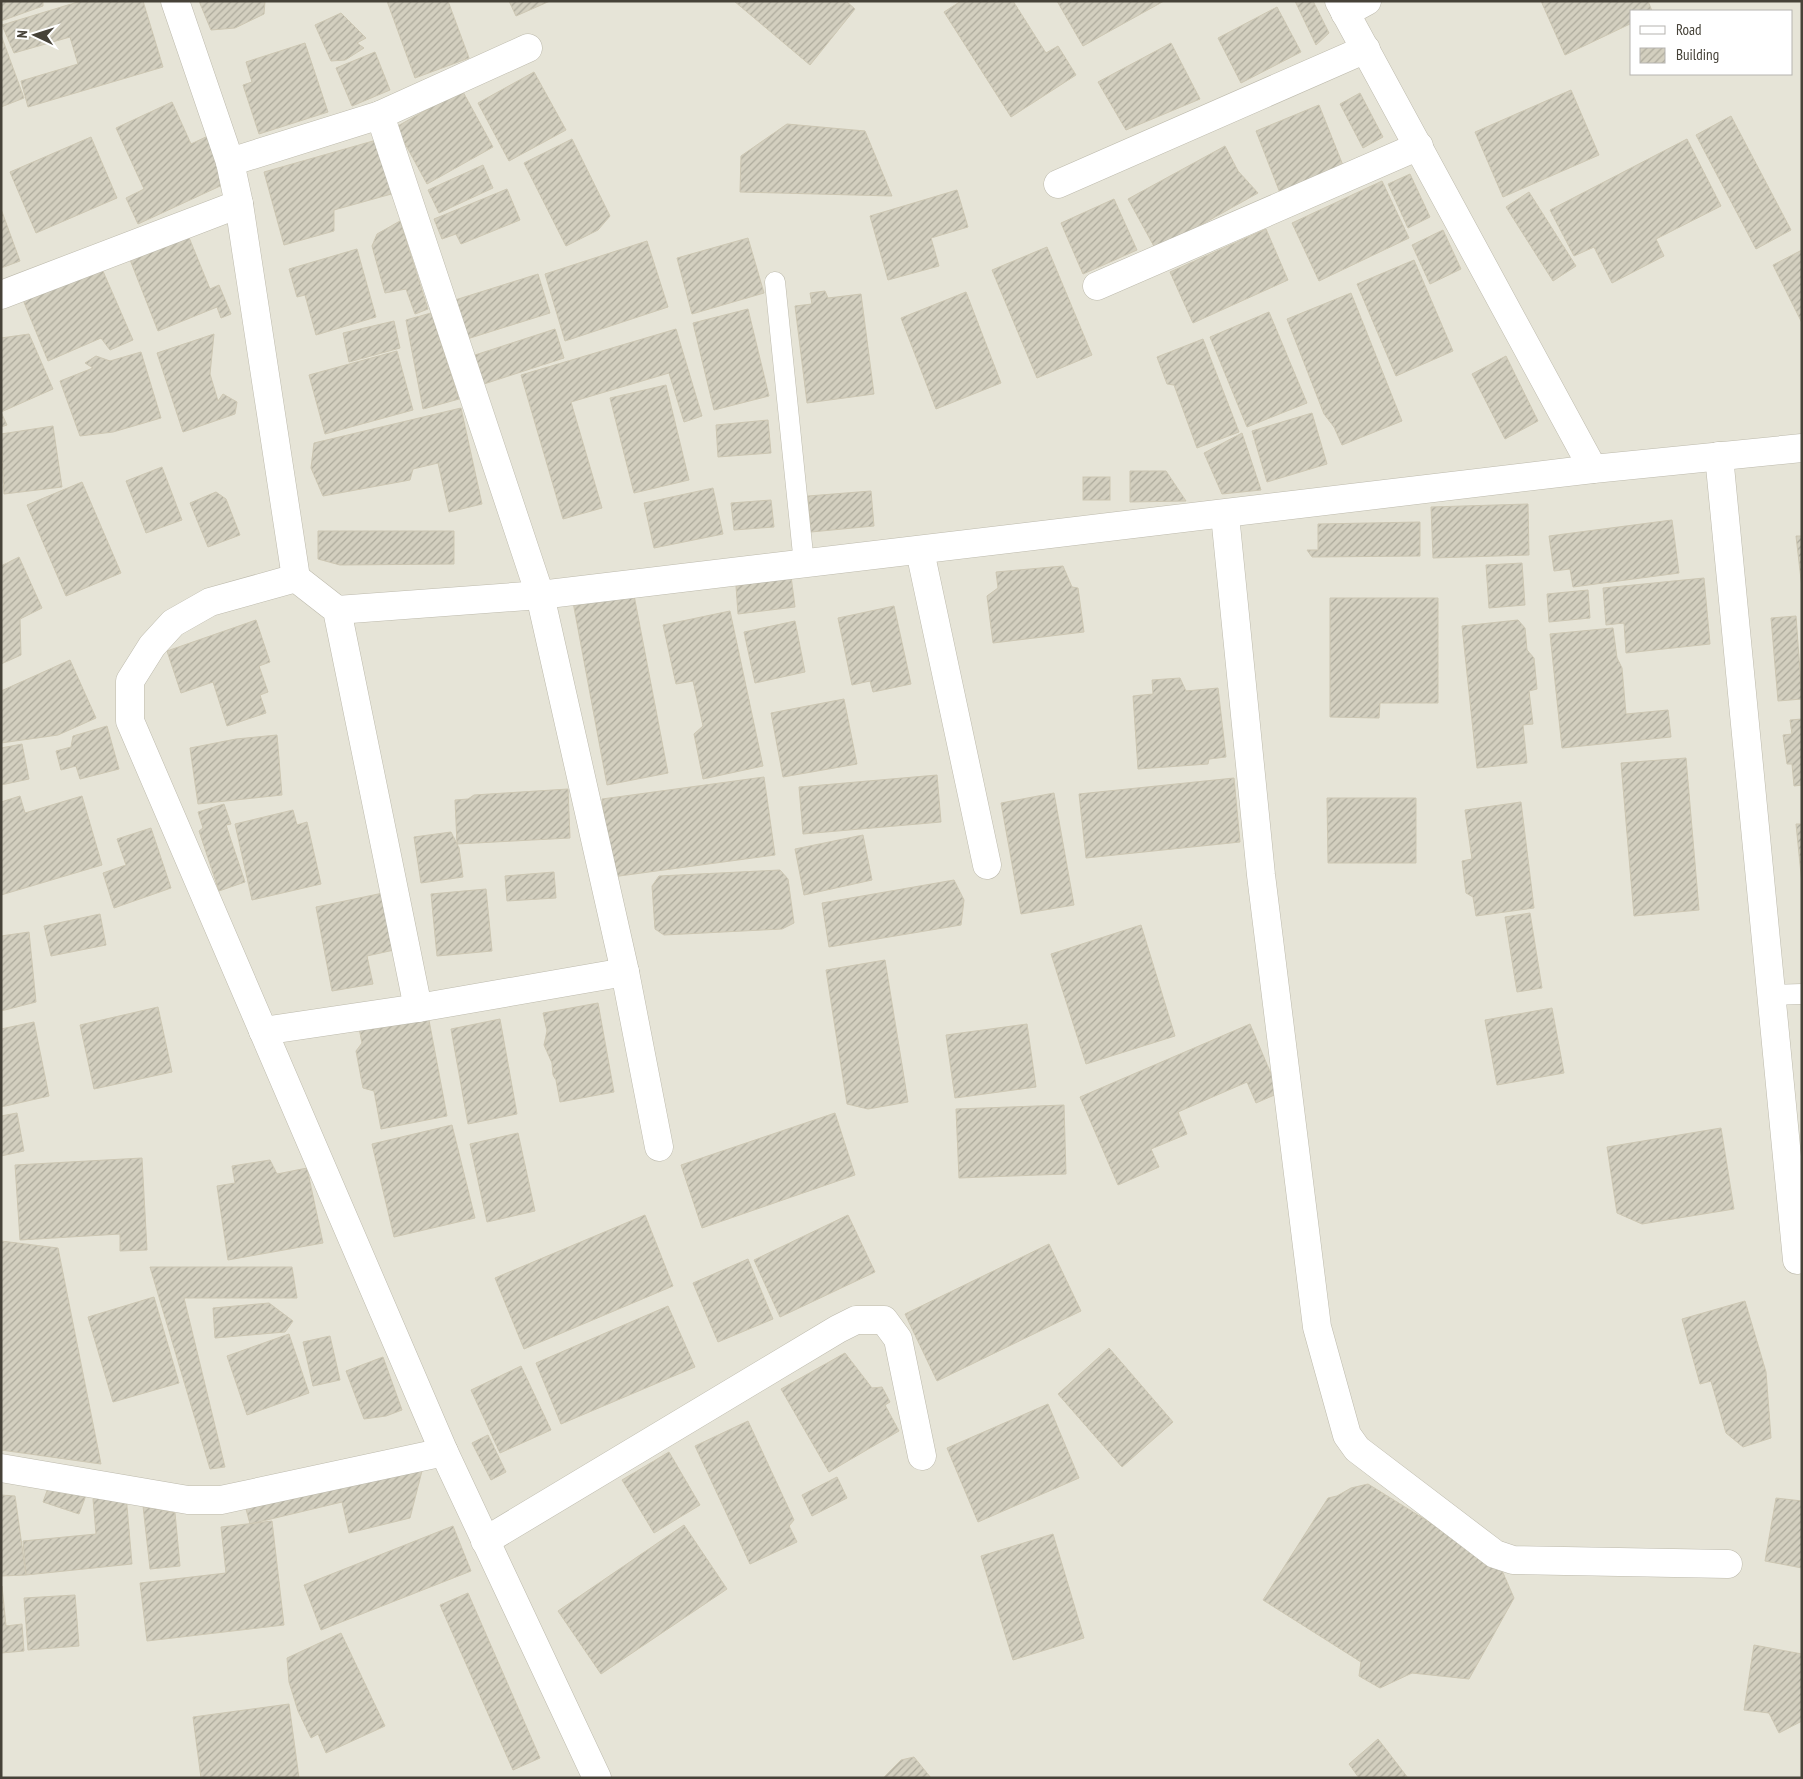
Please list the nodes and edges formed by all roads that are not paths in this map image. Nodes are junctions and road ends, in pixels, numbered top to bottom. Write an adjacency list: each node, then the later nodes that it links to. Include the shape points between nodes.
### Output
1 (175, 1): 7 (street)
2 (1350, 5): 4 (street)
3 (528, 48): 5 (street)
4 (1366, 49): 6 (street); 8 (street)
5 (380, 115): 7 (street); 20 (street)
6 (1419, 146): 11 (street); 15 (street)
7 (230, 162): 9 (street)
8 (1058, 184)
9 (239, 204): 12 (street); 19 (street)
10 (775, 282): 18 (lane)
11 (1097, 286)
12 (1, 295)
13 (1802, 448): 14 (street)
14 (1719, 456): 15 (street); 25 (street)
15 (1593, 469): 16 (street)
16 (1225, 515): 17 (street); 34 (street, via 1261,875 1317,1326 1347,1435 1357,1449 1495,1554 1513,1560)
17 (920, 551): 18 (street); 22 (street)
18 (804, 564): 20 (street)
19 (296, 578): 21 (street); 27 (street, via 210,602 174,623 152,646 130,681 130,721)
20 (540, 595): 21 (street); 23 (street)
21 (337, 610): 26 (street)
22 (987, 865)
23 (625, 972): 26 (street); 28 (street)
24 (1802, 994): 25 (lane)
25 (1771, 995): 29 (street)
26 (418, 1008): 27 (street)
27 (263, 1031): 30 (street)
28 (659, 1147)
29 (1797, 1260)
30 (444, 1452): 32 (street, via 221,1500 188,1500); 33 (street)
31 (922, 1456): 33 (street, via 898,1339 884,1320 856,1320)
32 (1, 1468)
33 (485, 1542): 35 (street)
34 (1728, 1564)
35 (597, 1778)

